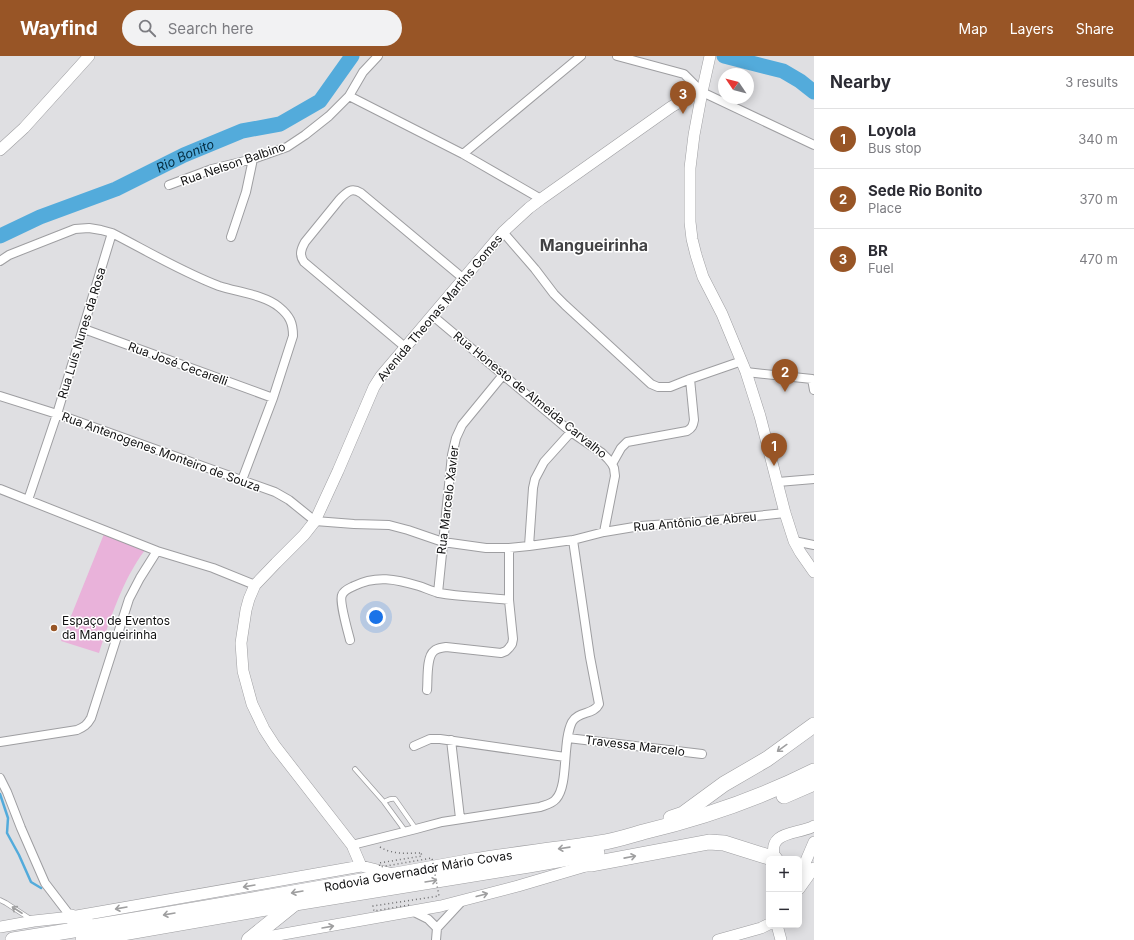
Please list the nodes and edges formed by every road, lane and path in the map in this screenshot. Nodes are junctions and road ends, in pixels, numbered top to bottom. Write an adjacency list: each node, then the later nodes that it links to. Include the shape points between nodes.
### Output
1 (89, 56): 9 (street, via 24,128)
2 (378, 56): 7 (street, Rua Nelson Balbino, via 363,72)
3 (580, 56): 10 (street)
4 (617, 56): 6 (street, via 684,74)
5 (709, 61): 6 (street)
6 (702, 92): 8 (street); 13 (street, Avenida Theonas Martins Gomes, via 671,107); 22 (street, via 690,168 692,239 703,277)
7 (349, 96): 10 (street); 11 (street, Rua Nelson Balbino, via 329,116 287,147)
8 (814, 145)
9 (0, 150)
10 (463, 154): 13 (street)
11 (253, 159): 12 (street, Rua Nelson Balbino, via 212,169); 16 (street, via 246,192)
12 (169, 185)
13 (542, 199): 14 (street, Avenida Theonas Martins Gomes)
14 (503, 232): 18 (street, Avenida Theonas Martins Gomes); 25 (street, via 554,294 651,384 670,387)
15 (112, 233): 17 (street, via 89,228 75,229 9,254); 20 (street, Rua Luís Nunes da Rosa); 29 (street, via 192,274 279,306 293,326 294,336)
16 (231, 237)
17 (0, 261)
18 (464, 279): 19 (street, Avenida Theonas Martins Gomes); 21 (street, via 356,190 348,191 340,199 305,242 301,258)
19 (433, 316): 21 (street, Avenida Theonas Martins Gomes); 24 (street, Rua Honesto de Almeida Carvalho)
20 (84, 329): 29 (street, Rua José Cecarelli); 30 (street, Rua Luís Nunes da Rosa)
21 (405, 347): 39 (street, Avenida Theonas Martins Gomes, via 374,388)
22 (742, 361): 23 (street); 25 (street)
23 (746, 372): 26 (street); 35 (street)
24 (503, 374): 31 (street, Rua Honesto de Almeida Carvalho); 43 (street, Rua Marcelo Xavier, via 462,425 456,438)
25 (690, 379): 32 (street, via 694,420 691,429 627,442)
26 (813, 379): 27 (street)
27 (814, 390)
28 (0, 396): 30 (street, Rua Antenogenes Monteiro de Souza)
29 (273, 398): 34 (street)
30 (57, 414): 34 (street, Rua Antenogenes Monteiro de Souza); 37 (street, Rua Luís Nunes da Rosa)
31 (571, 432): 32 (street, Rua Honesto de Almeida Carvalho, via 602,453); 45 (street, via 544,462 535,479)
32 (612, 464): 40 (street, Rua Honesto de Almeida Carvalho, via 615,482)
33 (814, 479): 35 (street)
34 (242, 480): 39 (street, Rua Antenogenes Monteiro de Souza, via 282,496)
35 (778, 482): 38 (street)
36 (0, 489): 37 (street)
37 (28, 500): 47 (street)
38 (785, 513): 40 (street, Rua Antônio de Abreu, via 640,526); 42 (street)
39 (315, 521): 43 (street, Rua Antônio de Abreu, via 389,525); 49 (street, Avenida Theonas Martins Gomes)
40 (604, 532): 41 (street, Rua Antônio de Abreu)
41 (573, 540): 45 (street, Rua Antônio de Abreu); 55 (street, via 599,704 598,708 573,719)
42 (794, 541): 44 (street); 48 (street)
43 (443, 542): 46 (street, Rua Antônio de Abreu, via 486,548); 50 (street, Rua Marcelo Xavier)
44 (814, 545)
45 (529, 546): 46 (street, Rua Antônio de Abreu)
46 (509, 548): 51 (street)
47 (157, 551): 49 (street, via 213,568); 57 (street, via 129,599 88,724 77,730)
48 (814, 572)
49 (256, 585): 73 (street, Avenida Theonas Martins Gomes, via 246,610 241,643 244,672 252,704 275,746)
50 (438, 593): 51 (street); 52 (street, via 408,583 378,578 346,590 341,598)
51 (509, 600): 53 (street, via 513,632 509,648 502,653 438,648 429,657)
52 (350, 640)
53 (427, 690)
54 (814, 725): 72 (highway, one-way to 72, via 683,814)
55 (568, 738): 59 (street, Travessa Marcelo); 60 (street)
56 (451, 740): 58 (street, via 430,739); 60 (street); 66 (street)
57 (0, 742)
58 (414, 746)
59 (702, 754)
60 (565, 757): 66 (street, via 562,788 553,802 540,807)
61 (355, 768): 65 (lane)
62 (814, 771): 72 (highway, Rodovia Governador Mário Covas, via 719,811)
63 (0, 778): 86 (street, via 45,883)
64 (814, 783): 77 (highway, Rodovia Governador Mário Covas, via 759,807 682,833 603,852)
65 (384, 802): 68 (lane, via 395,799); 69 (lane)
66 (460, 818): 68 (street)
67 (814, 826): 75 (street, via 807,830 784,834 775,843)
68 (416, 830): 69 (street)
69 (406, 832): 70 (street)
70 (373, 840): 73 (street); 85 (path, bridge, via 385,850 421,853 422,856 379,863 380,867 432,858 439,896 373,906 374,911)
71 (814, 842): 79 (street)
72 (601, 843): 80 (highway, Rodovia Governador Mário Covas, one-way to 80, via 485,859)
73 (352, 845): 78 (street, Avenida Theonas Martins Gomes)
74 (766, 856): 76 (highway, one-way to 74, via 709,842 724,843)
75 (774, 856)
76 (592, 864): 77 (highway); 83 (street, one-way to 76)
77 (529, 865): 84 (highway, Rodovia Governador Mário Covas, one-way to 77)
78 (361, 866): 80 (street); 86 (street, one-way to 86)
79 (806, 869): 81 (street)
80 (398, 875): 90 (highway, Rodovia Governador Mário Covas, one-way to 90)
81 (802, 880)
82 (0, 900): 87 (lane, one-way to 82)
83 (462, 900): 85 (street, via 441,906); 91 (street)
84 (295, 903): 93 (highway, Rodovia Governador Mário Covas); 97 (highway)
85 (411, 908): 91 (street); 97 (street, one-way to 85)
86 (71, 917): 87 (street); 90 (highway)
87 (34, 921): 89 (street)
88 (766, 926): 99 (street)
89 (0, 927)
90 (91, 927): 94 (highway, Rodovia Governador Mário Covas)
91 (437, 928): 98 (street)
92 (778, 928): 100 (street)
93 (135, 931): 95 (highway, Rodovia Governador Mário Covas); 96 (highway)
94 (13, 940)
95 (83, 940)
96 (118, 940)
97 (249, 940)
98 (436, 940)
99 (718, 940)
100 (781, 940)

